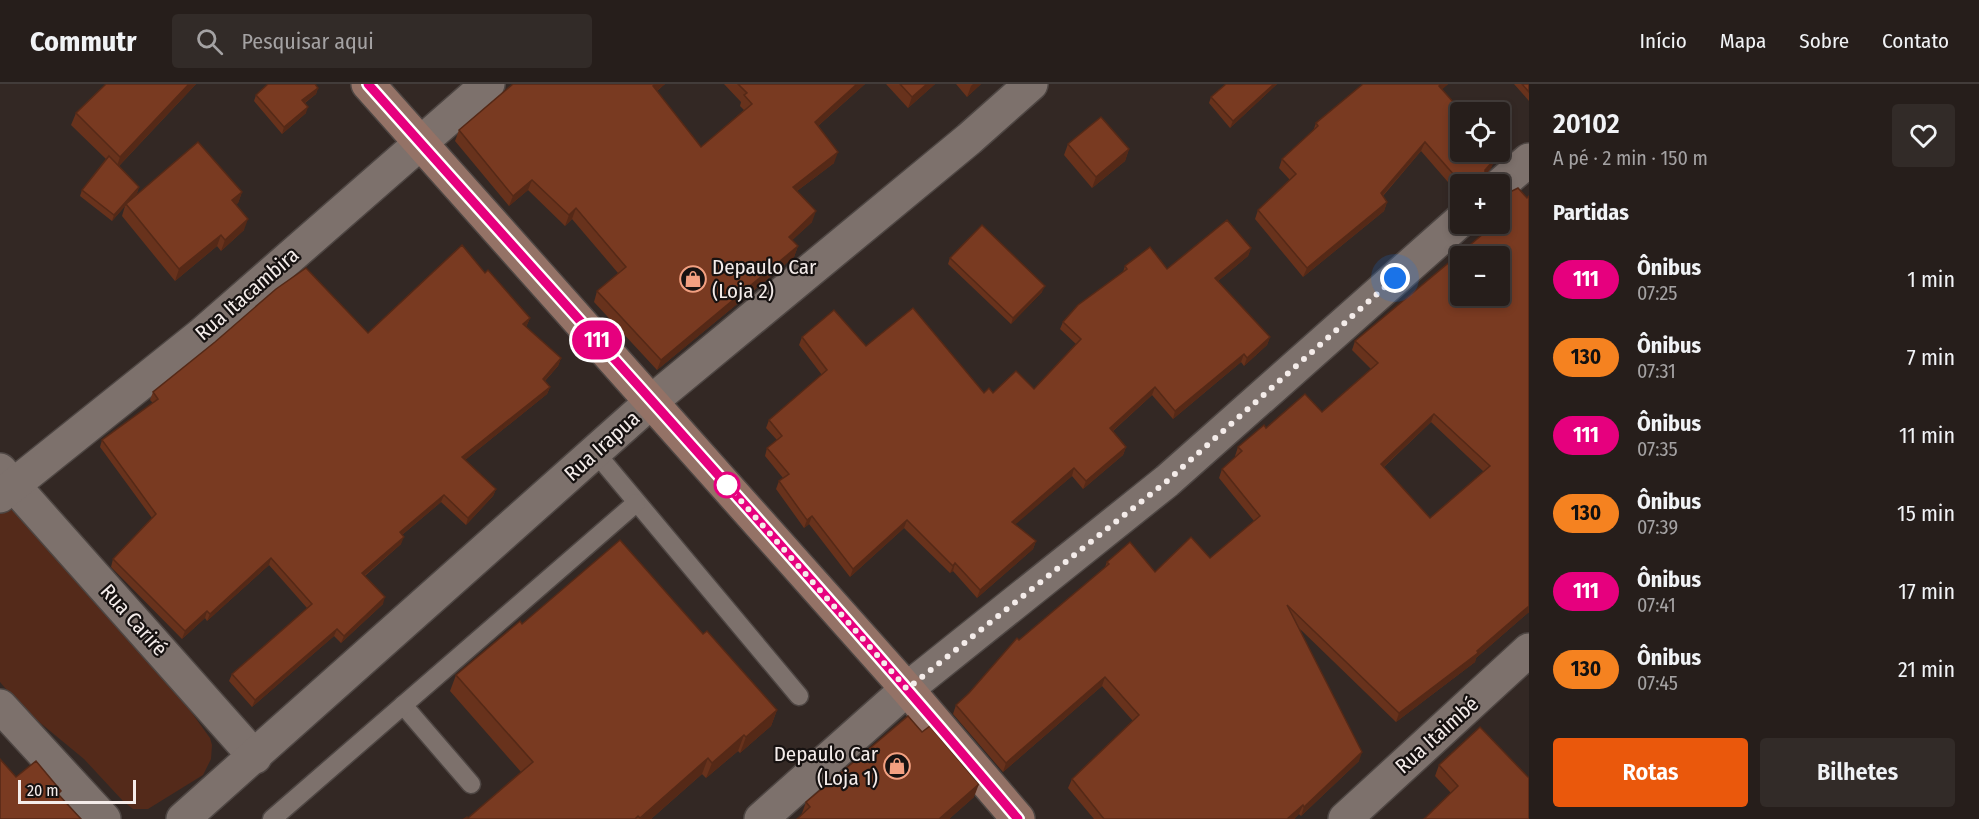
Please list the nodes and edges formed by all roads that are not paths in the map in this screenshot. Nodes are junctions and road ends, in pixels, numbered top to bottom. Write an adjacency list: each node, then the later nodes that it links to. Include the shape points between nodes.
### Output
1 (368, 84): 4 (main road)
2 (488, 84): 4 (street, Rua Itacambira)
3 (1031, 84): 8 (street, Rua Irapua, via 969,140)
4 (422, 144): 8 (main road); 10 (street, Rua Itacambira, via 201,335)
5 (1529, 160): 6 (street)
6 (1510, 176)
7 (1450, 229): 13 (street, via 1167,481)
8 (652, 400): 9 (street, Rua Irapua); 13 (main road)
9 (595, 452): 11 (lane); 17 (street, Rua Irapua)
10 (4, 484): 17 (street, Rua Cariré)
11 (636, 503): 14 (lane); 15 (lane)
12 (1529, 650): 25 (street, Rua Itaimbé)
13 (907, 689): 23 (street); 24 (main road)
14 (799, 696)
15 (403, 705): 18 (lane); 19 (lane)
16 (0, 706): 20 (street)
17 (255, 757): 21 (street, Rua Irapua)
18 (471, 784)
19 (291, 813): 22 (lane)
20 (104, 819)
21 (183, 819)
22 (272, 819)
23 (760, 819)
24 (1018, 819)
25 (1345, 819)

